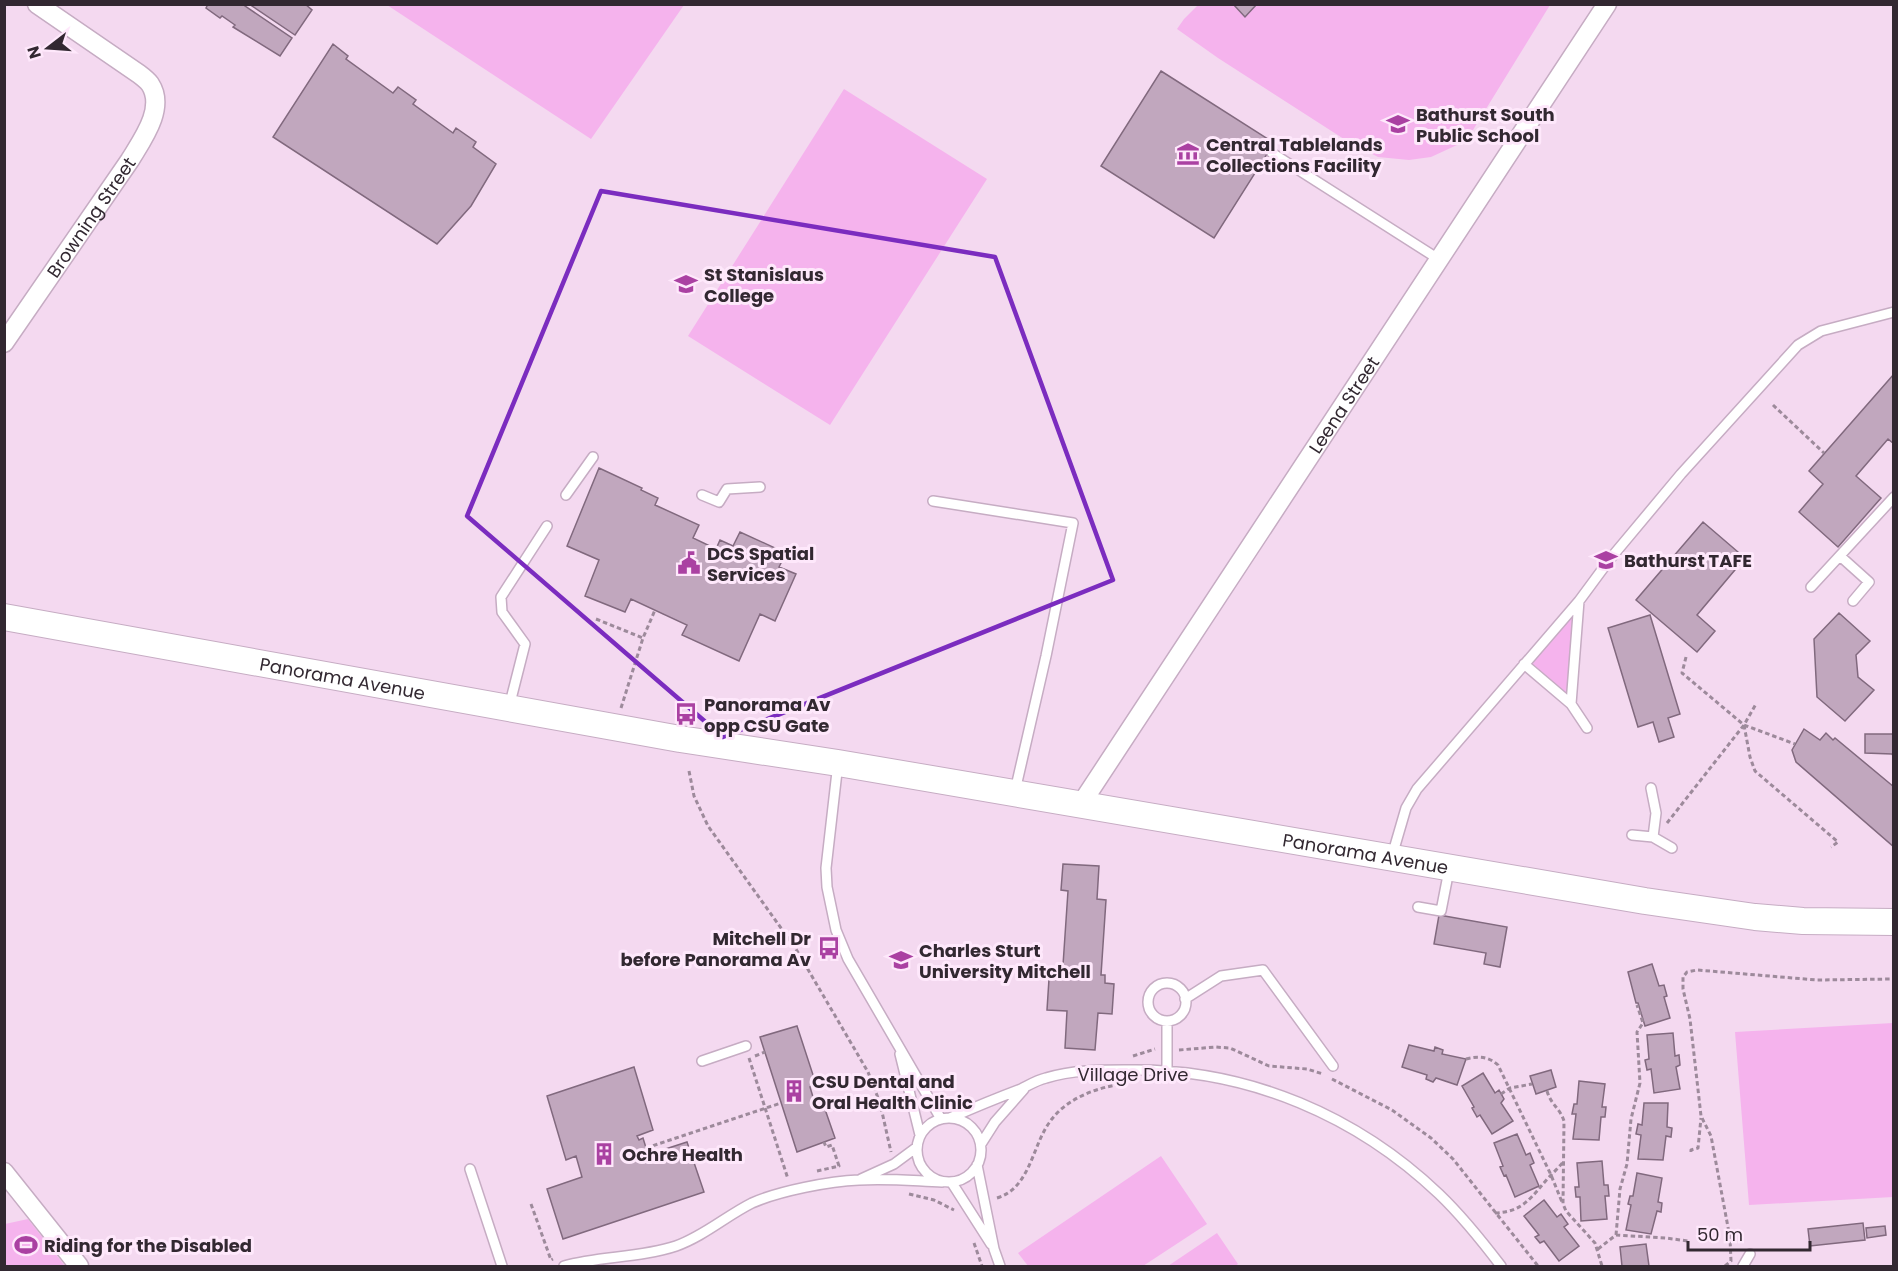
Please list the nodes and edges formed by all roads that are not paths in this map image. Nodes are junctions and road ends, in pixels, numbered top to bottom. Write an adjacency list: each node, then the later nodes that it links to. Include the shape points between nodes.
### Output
1 (37, 4): 6 (street, Browning Street, via 150,84 155,95 153,116 140,142)
2 (1607, 4): 4 (street, Leena Street)
3 (1272, 153): 4 (lane)
4 (1440, 260): 26 (street, Leena Street)
5 (1893, 312): 16 (lane, via 1821,331 1798,345 1681,474)
6 (4, 343)
7 (592, 457): 9 (lane)
8 (760, 487): 10 (lane, via 728,489 718,502)
9 (566, 495)
10 (702, 495)
11 (1893, 497): 14 (lane)
12 (933, 501): 25 (lane, via 1073,523)
13 (547, 526): 21 (lane, via 501,597 502,612 525,644)
14 (1840, 556): 15 (lane); 17 (lane, via 1869,582)
15 (1811, 587)
16 (1580, 601): 19 (lane); 20 (lane)
17 (1853, 601)
18 (4, 616): 21 (street, Panorama Avenue)
19 (1524, 664): 20 (lane); 30 (lane, via 1410,799)
20 (1570, 704): 22 (lane)
21 (509, 707): 23 (street, Panorama Avenue)
22 (1587, 728)
23 (838, 763): 25 (street, Panorama Avenue); 36 (lane, via 826,868 831,908 848,959)
24 (1651, 788): 28 (lane, via 1656,813)
25 (1015, 794): 26 (street, Panorama Avenue)
26 (1080, 804): 30 (street, Panorama Avenue)
27 (1632, 835): 28 (lane)
28 (1653, 837): 29 (lane)
29 (1672, 848)
30 (1392, 858): 31 (street, Panorama Avenue)
31 (1449, 867): 32 (lane, via 1441,911); 33 (street, Panorama Avenue, via 1755,917)
32 (1418, 907)
33 (1893, 922)
34 (1185, 999): 35 (lane, via 1181,1014); 35 (lane, via 1172,984 1152,990 1150,1010); 39 (lane, via 1221,976 1263,970)
35 (1167, 1021): 40 (lane)
36 (897, 1043): 42 (lane); 43 (lane)
37 (746, 1046): 38 (lane)
38 (702, 1061)
39 (1333, 1066)
40 (1167, 1070): 41 (lane, Village Drive, via 1056,1075); 57 (lane, Village Drive, via 1219,1077 1278,1094 1355,1130 1439,1194)
41 (1025, 1087): 42 (lane, Village Drive); 44 (lane, Village Drive)
42 (945, 1118): 43 (lane, via 933,1122); 44 (lane, via 969,1125)
43 (920, 1136): 45 (lane)
44 (981, 1144): 46 (lane)
45 (917, 1147): 49 (lane, via 894,1164); 50 (lane, via 920,1165 933,1179)
46 (977, 1165): 50 (lane, via 962,1180); 51 (lane)
47 (470, 1168): 54 (lane)
48 (4, 1172): 53 (street)
49 (859, 1180): 50 (lane); 55 (lane, via 770,1197 675,1246)
50 (947, 1182): 51 (lane)
51 (994, 1249): 56 (lane)
52 (1750, 1254): 58 (lane)
53 (79, 1266)
54 (502, 1266)
55 (564, 1266)
56 (1000, 1266)
57 (1501, 1266)
58 (1743, 1266)

